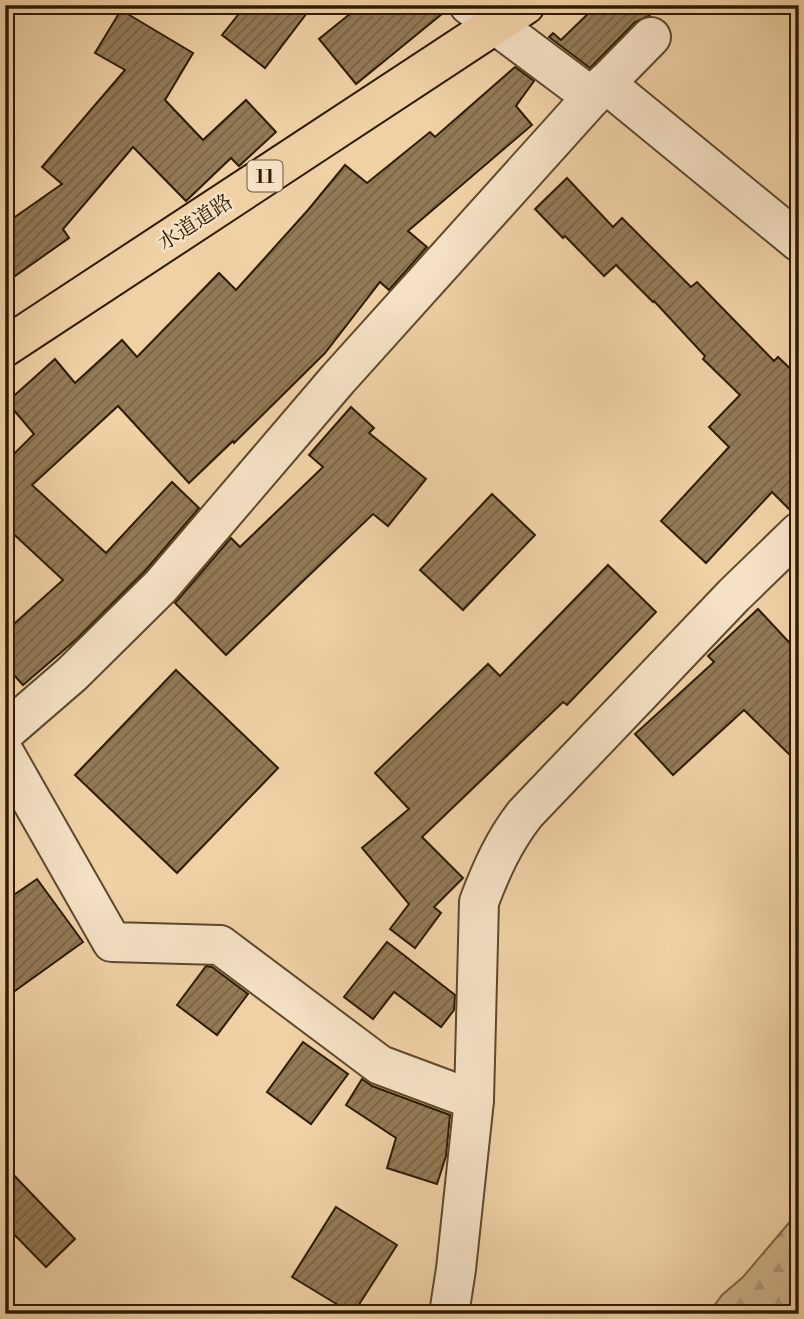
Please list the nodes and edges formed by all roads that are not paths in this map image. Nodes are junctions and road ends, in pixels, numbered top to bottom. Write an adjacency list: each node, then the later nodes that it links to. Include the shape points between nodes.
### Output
1 (496, 12): 3 (street); 5 (main road, 水道道路 / 11)
2 (651, 37): 3 (street)
3 (598, 90): 4 (street); 7 (street, via 338,379 161,586)
4 (799, 242)
5 (5, 347)
6 (799, 531): 9 (street, via 509,835 479,902)
7 (5, 732)
8 (5, 754): 9 (street, via 112,942 220,945 380,1065)
9 (474, 1100): 10 (street)
10 (449, 1314)

